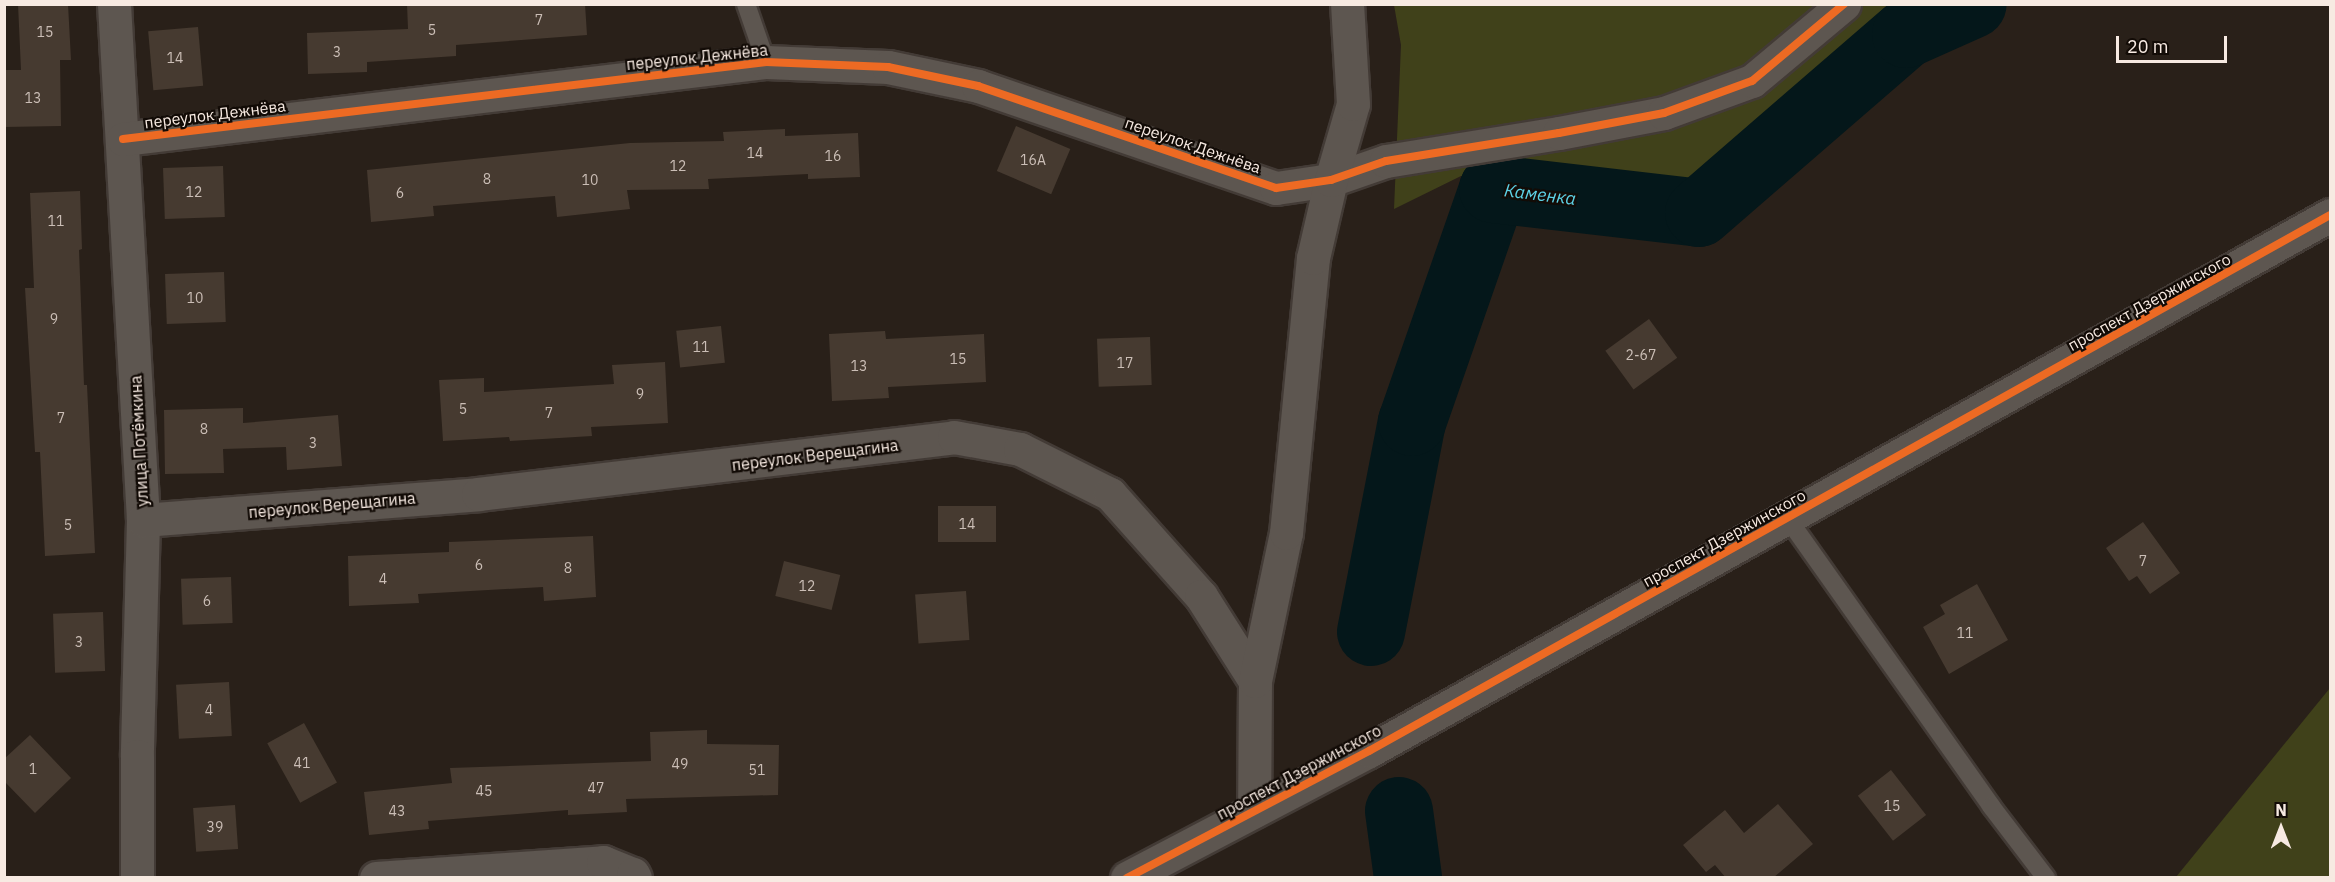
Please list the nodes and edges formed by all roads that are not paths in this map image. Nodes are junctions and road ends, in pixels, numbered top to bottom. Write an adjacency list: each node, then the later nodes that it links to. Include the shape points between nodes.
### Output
1 (114, 4): 6 (street, улица Потёмкина)
2 (746, 4): 5 (lane)
3 (1347, 4): 7 (street, via 1353,104)
4 (1844, 4): 7 (street, переулок Дежнёва, via 1752,81 1664,113 1386,161)
5 (766, 62): 6 (street, переулок Дежнёва); 7 (street, переулок Дежнёва, via 888,67 978,86 1276,188)
6 (123, 139): 10 (street, улица Потёмкина)
7 (1330, 180): 11 (street, via 1313,258 1286,533)
8 (2331, 215): 9 (street, проспект Дзержинского)
9 (1788, 519): 12 (street, проспект Дзержинского); 18 (lane)
10 (143, 520): 11 (street, переулок Верещагина, via 478,494 954,437 1020,448 1110,494 1201,596); 14 (street, улица Потёмкина)
11 (1255, 681): 12 (street)
12 (1254, 812): 13 (street, проспект Дзержинского)
13 (1164, 869): 17 (street, проспект Дзержинского)
14 (137, 878)
15 (376, 878): 16 (street, via 603,862)
16 (635, 878)
17 (1127, 878)
18 (2046, 878)

